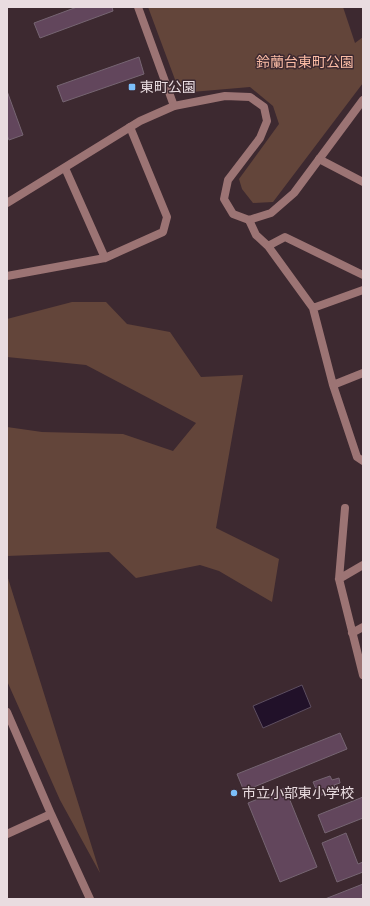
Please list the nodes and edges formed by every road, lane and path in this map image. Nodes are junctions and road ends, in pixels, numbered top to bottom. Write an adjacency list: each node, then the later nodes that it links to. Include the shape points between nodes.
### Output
1 (138, 7): 3 (street)
2 (363, 100): 5 (street)
3 (174, 106): 4 (street); 9 (street, via 225,96 250,97 264,107 267,121 260,138 228,180 224,199 233,214)
4 (130, 127): 6 (street); 11 (street, via 168,217 163,232)
5 (320, 159): 7 (street); 9 (street, via 294,193 270,213)
6 (65, 168): 8 (street); 11 (street)
7 (363, 182)
8 (7, 203)
9 (249, 220): 10 (street, via 256,234)
10 (268, 246): 12 (street, via 285,238); 15 (street)
11 (106, 258): 13 (street)
12 (363, 275)
13 (7, 276)
14 (363, 290): 15 (street)
15 (313, 308): 17 (street)
16 (363, 373): 17 (street)
17 (333, 385): 18 (street)
18 (361, 458)
19 (345, 508): 21 (street)
20 (363, 564): 21 (street)
21 (339, 579): 23 (street)
22 (363, 627): 23 (street)
23 (352, 633): 24 (street)
24 (363, 675)
25 (7, 712): 26 (street)
26 (51, 814): 27 (street); 28 (street)
27 (7, 834)
28 (90, 899)

